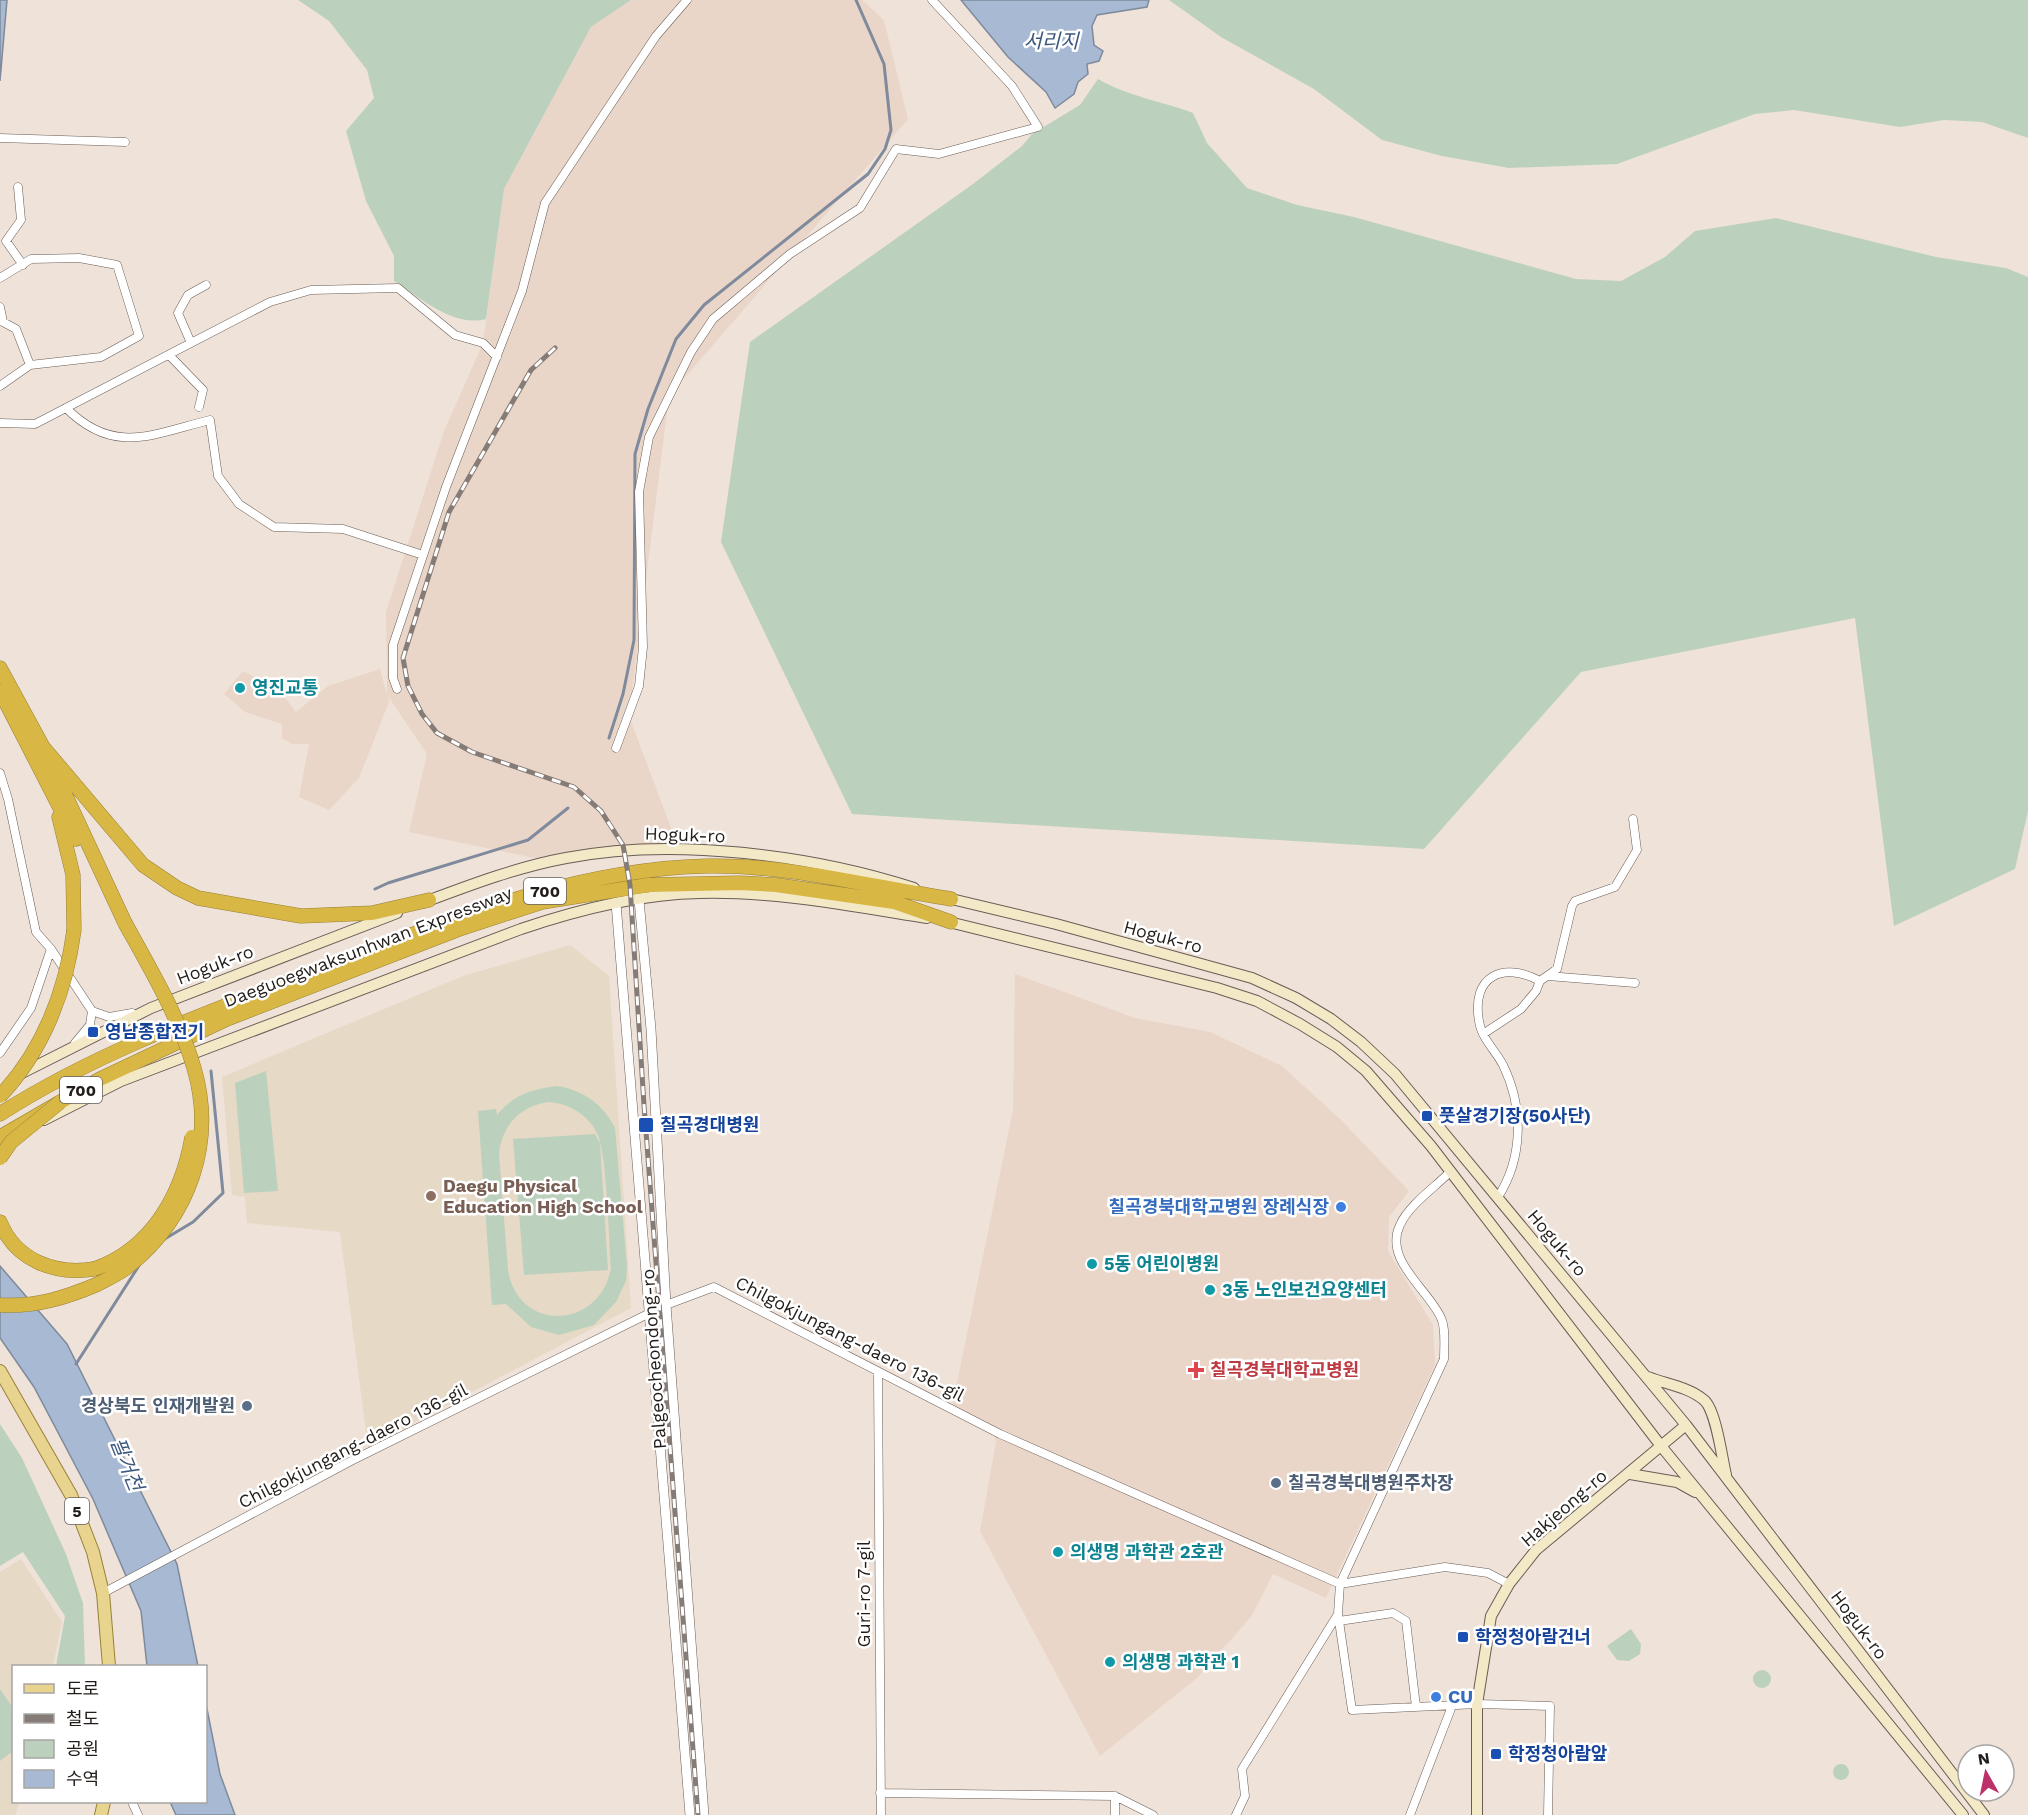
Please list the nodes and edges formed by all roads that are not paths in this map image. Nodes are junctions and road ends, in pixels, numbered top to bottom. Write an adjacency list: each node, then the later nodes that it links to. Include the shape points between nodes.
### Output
1 (687, 0): 12 (street, via 656,36 545,203 522,291)
2 (932, 0): 24 (street, via 1012,86 1038,127 939,154 896,149 860,208 790,254 713,319 691,352 650,437 639,492 643,647 639,686)
3 (0, 138): 4 (street)
4 (125, 142)
5 (18, 187): 6 (street, via 21,220 6,241)
6 (23, 265): 7 (street); 13 (street, via 32,259 79,258 117,265 138,336 101,357)
7 (0, 278)
8 (206, 285): 10 (street, via 188,295 178,313)
9 (0, 307): 13 (street, via 3,321 16,329)
10 (191, 344): 11 (street); 12 (street, via 270,303 311,290 398,288 454,335 483,343)
11 (169, 355): 15 (street, via 203,390); 16 (street)
12 (497, 357): 18 (street)
13 (30, 365): 14 (street)
14 (0, 386)
15 (199, 407)
16 (66, 408): 17 (street, via 35,424); 18 (street, via 83,425 107,436 127,438 210,420 218,476 239,504 274,527 343,529)
17 (0, 423)
18 (423, 555): 20 (street, via 393,645)
19 (0, 668): 23 (highway)
20 (397, 689)
21 (0, 692): 22 (highway)
22 (29, 746): 32 (highway); 43 (highway, bridge, via 66,843 75,894 74,930 63,986 45,1031 17,1077)
23 (43, 747): 28 (highway, via 143,865 198,898 302,916 372,913); 32 (highway)
24 (616, 748)
25 (0, 773): 33 (street, via 36,932)
26 (1633, 819): 34 (street, via 1636,850 1632,863 1615,888 1575,901 1557,969)
27 (951, 899): 28 (main road, Hoguk-ro, via 872,874 777,858 657,849 532,865); 45 (highway, Daeguoegwaksunhwan Expressway / 700, via 767,869 707,866 608,878 522,897 468,913 160,1032 71,1072); 50 (main road, Hoguk-ro, via 1252,978 1296,998 1361,1042 1395,1074)
28 (429, 900): 37 (main road, Hoguk-ro)
29 (639, 900): 30 (main road, Hoguk-ro); 31 (main road, Hoguk-ro, via 698,892 746,893); 53 (street, Palgeocheondong-ro, via 651,1029)
30 (616, 903): 47 (main road, Hoguk-ro, via 521,929 121,1081 39,1122); 54 (street, Palgeocheondong-ro)
31 (951, 922): 44 (highway, Daeguoegwaksunhwan Expressway / 700, via 894,902 776,885 680,883 576,895 511,911 440,936 226,1019); 49 (main road, Hoguk-ro, via 1257,1001 1337,1047 1366,1071)
32 (123, 924): 51 (highway, bridge, via 180,1045 190,1079 192,1137 178,1188 161,1218 134,1247 94,1269 70,1271 41,1264 16,1247); 52 (highway, bridge, via 170,1008 195,1070 200,1128 199,1155 191,1184 181,1208 163,1233 128,1267 66,1298 31,1305)
33 (51, 949): 38 (street); 41 (street, via 31,1008)
34 (1548, 976): 35 (street); 36 (street)
35 (1540, 981): 39 (street, via 1521,1009); 39 (street, via 1513,971 1497,974 1484,983 1478,996)
36 (1635, 983)
37 (151, 1008): 38 (street, via 109,1017); 40 (main road, Hoguk-ro)
38 (92, 1011): 40 (street, via 90,1025)
39 (1483, 1034): 50 (street, via 1510,1085 1518,1136 1509,1179)
40 (71, 1047): 42 (main road, Hoguk-ro)
41 (0, 1053)
42 (0, 1087)
43 (0, 1096)
44 (60, 1102): 46 (highway, Daeguoegwaksunhwan Expressway / 700, bridge); 48 (highway, bridge, via 11,1142)
45 (0, 1114)
46 (0, 1137)
47 (0, 1152)
48 (0, 1158)
49 (1450, 1172): 59 (main road, Hoguk-ro); 63 (street, via 1405,1215 1398,1228 1397,1245 1405,1267 1442,1319 1444,1359)
50 (1498, 1197): 57 (main road, Hoguk-ro)
51 (0, 1222)
52 (0, 1305)
53 (666, 1305): 54 (street, Chilgokjungang-daero 136-gil); 56 (street, Chilgokjungang-daero 136-gil, via 714,1287); 74 (street, Palgeocheondong-ro)
54 (648, 1316): 65 (street, Chilgokjungang-daero 136-gil, via 351,1461); 73 (street, Palgeocheondong-ro)
55 (0, 1371): 65 (main road, 5, via 71,1495 93,1552)
56 (878, 1373): 63 (street, Chilgokjungang-daero 136-gil, via 1000,1434); 71 (street, Guri-ro 7-gil)
57 (1645, 1376): 58 (main road, Hoguk-ro); 61 (main road, via 1689,1390 1706,1401)
58 (1686, 1425): 59 (main road, Hakjeong-ro); 61 (main road, Hoguk-ro)
59 (1661, 1446): 60 (main road, Hakjeong-ro); 62 (main road, Hoguk-ro)
60 (1630, 1474): 62 (main road, via 1677,1482); 64 (main road, Hakjeong-ro, via 1536,1550)
61 (1728, 1480): 83 (main road, Hoguk-ro)
62 (1708, 1503): 82 (main road, Hoguk-ro)
63 (1340, 1584): 64 (street, via 1445,1568 1488,1572); 66 (street)
64 (1509, 1584): 68 (main road, Hakjeong-ro, via 1491,1616)
65 (103, 1593): 67 (main road, 5)
66 (1338, 1618): 70 (street, via 1392,1613 1406,1621); 70 (street, via 1352,1710); 78 (street, via 1242,1769 1245,1796)
67 (110, 1665)
68 (1477, 1704): 69 (street); 80 (main road, Hakjeong-ro); 81 (street, via 1550,1706)
69 (1452, 1706): 70 (street); 79 (street)
70 (1416, 1707)
71 (880, 1793): 72 (street); 75 (street, Guri-ro 7-gil)
72 (1115, 1796): 76 (street); 77 (street)
73 (690, 1815)
74 (704, 1815)
75 (881, 1815)
76 (1115, 1815)
77 (1153, 1815)
78 (1236, 1815)
79 (1410, 1815)
80 (1477, 1815)
81 (1548, 1815)
82 (1964, 1815)
83 (1984, 1815)

